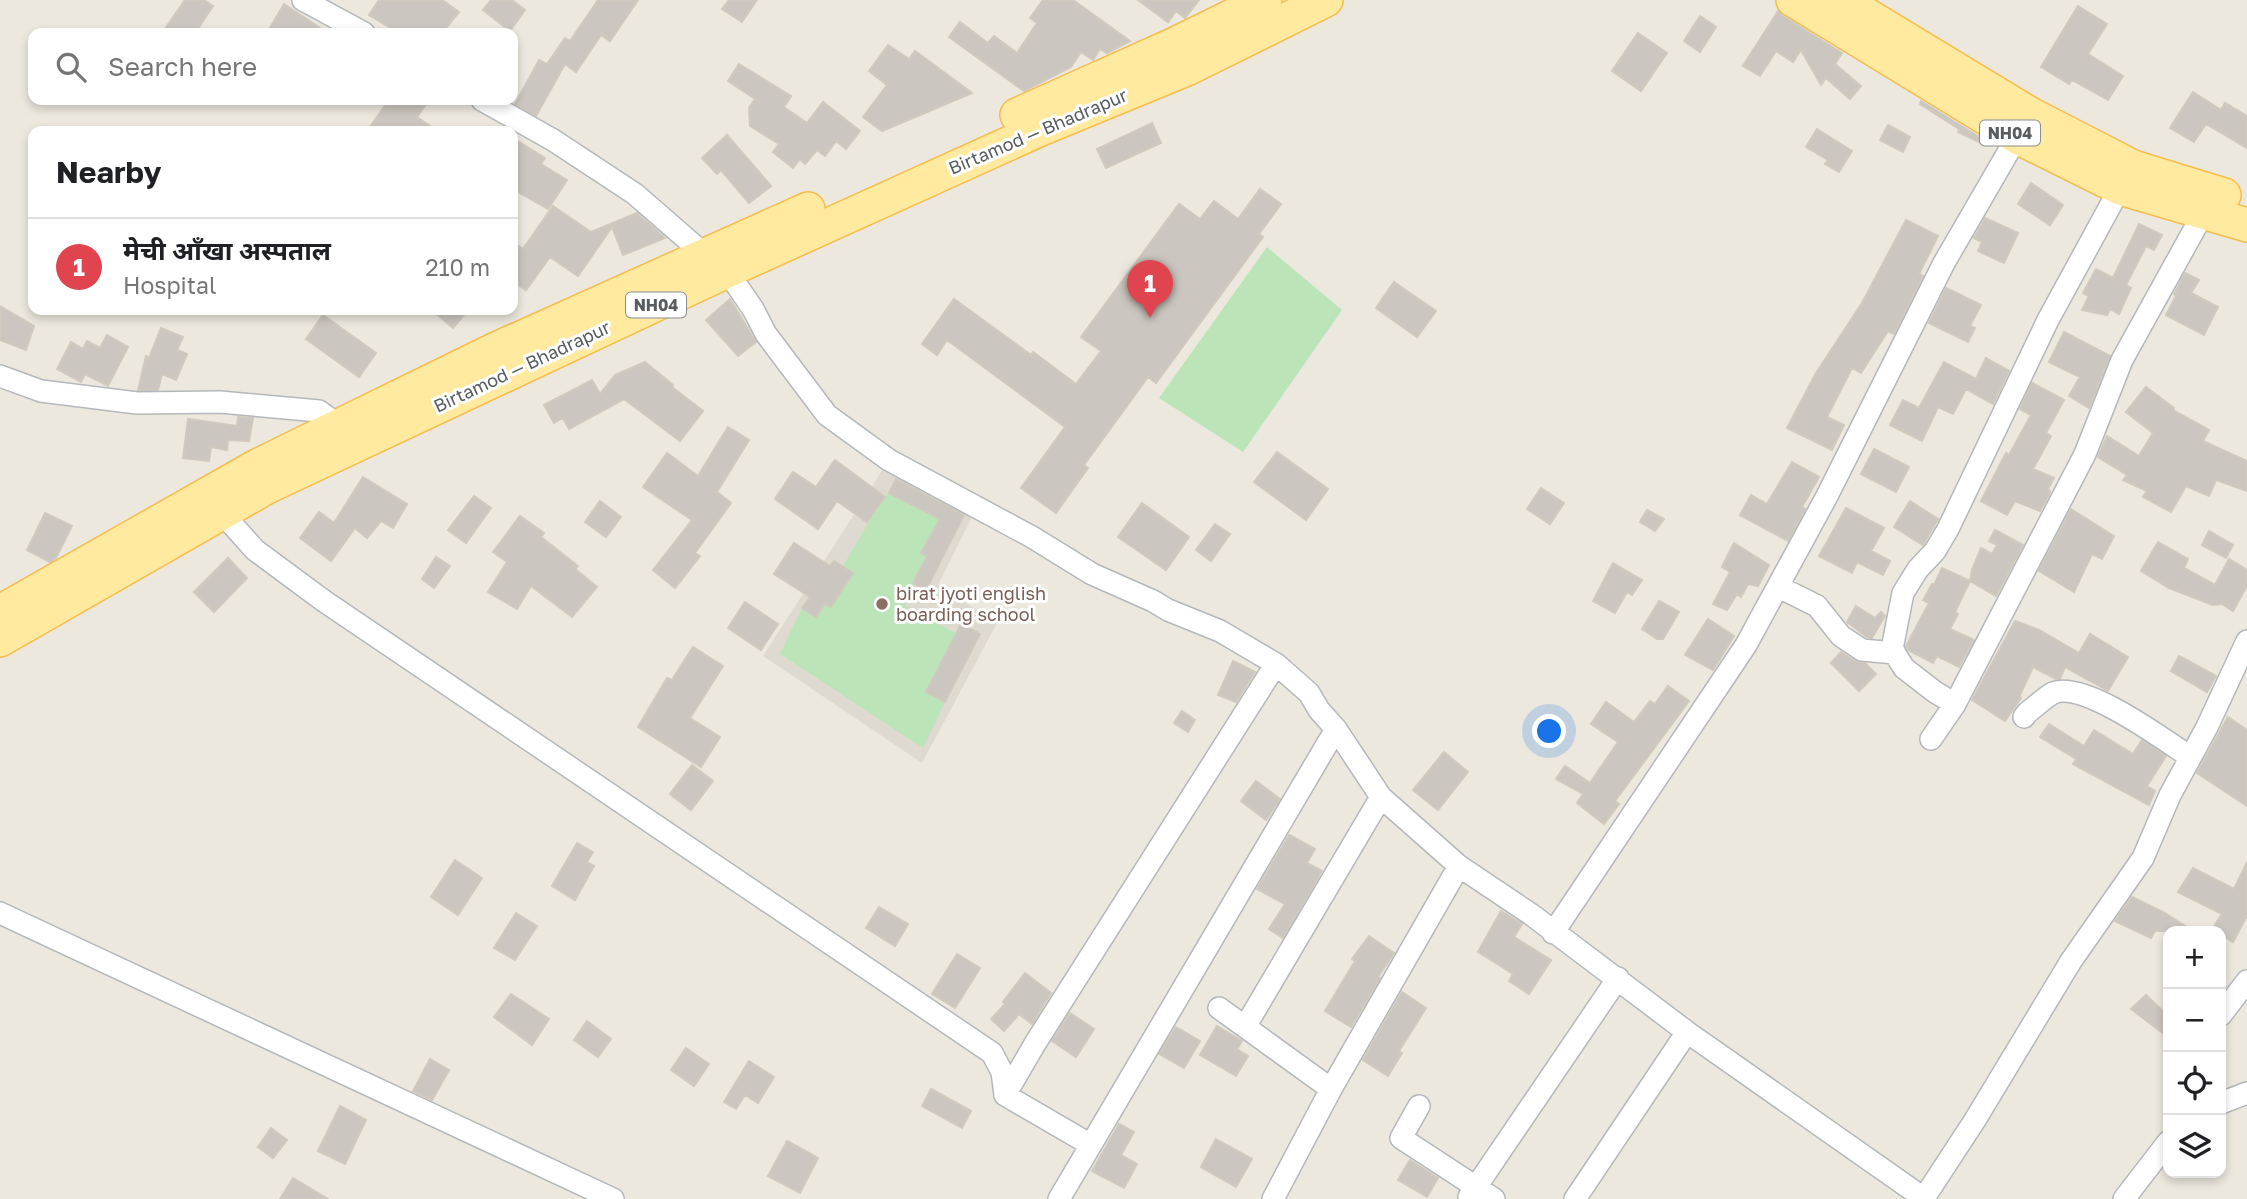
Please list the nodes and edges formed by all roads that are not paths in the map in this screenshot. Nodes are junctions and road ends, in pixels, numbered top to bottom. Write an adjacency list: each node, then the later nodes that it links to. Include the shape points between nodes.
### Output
1 (303, 0): 6 (street)
2 (1265, 0): 8 (main road, Birtamod — Bhadrapur / NH04)
3 (1326, 0): 8 (main road, Birtamod — Bhadrapur / NH04, via 1189,68)
4 (1793, 0): 9 (main road, NH04)
5 (1842, 0): 9 (main road, NH04)
6 (355, 28)
7 (491, 105): 14 (street, via 635,194)
8 (1040, 117): 14 (main road, Birtamod — Bhadrapur / NH04)
9 (2036, 136): 10 (main road, NH04); 11 (main road, NH04, via 2133,166); 19 (street, via 1944,264)
10 (2120, 188): 11 (main road, NH04); 23 (street, via 2048,320 1948,529 1903,593 1892,649)
11 (2209, 202): 12 (main road, NH04); 13 (main road, NH04); 25 (street, via 2122,360 2085,453)
12 (2247, 202)
13 (2247, 225)
14 (716, 263): 16 (main road, Birtamod — Bhadrapur / NH04); 24 (street, via 827,415 889,460 1092,574 1220,631)
15 (0, 376): 17 (street, via 41,391 137,403 220,402 319,411)
16 (386, 417): 17 (main road, Birtamod — Bhadrapur / NH04); 18 (main road, Birtamod — Bhadrapur / NH04)
17 (336, 427): 20 (main road, Birtamod — Bhadrapur / NH04, via 257,466)
18 (222, 513): 21 (main road, Birtamod — Bhadrapur / NH04); 42 (street, via 255,550 324,601 992,1053 1002,1072)
19 (1779, 587): 23 (street, via 1817,606 1841,636 1863,650); 33 (street, via 1746,645)
20 (0, 612)
21 (0, 640)
22 (2247, 641): 29 (street)
23 (1895, 653): 25 (street, via 1904,668)
24 (1276, 664): 27 (street, via 1309,693); 42 (street)
25 (1955, 704): 28 (street)
26 (2024, 717): 29 (street, via 2055,692 2078,692 2110,706)
27 (1336, 729): 30 (street); 45 (street)
28 (1931, 739)
29 (2190, 757): 48 (street, via 2143,858 2071,961)
30 (1381, 797): 31 (street); 38 (street)
31 (1459, 866): 33 (street); 40 (street)
32 (0, 913): 49 (street)
33 (1553, 933): 34 (street)
34 (1618, 978): 39 (street); 47 (street)
35 (2247, 981): 37 (street)
36 (1219, 1008): 38 (street)
37 (2226, 1008)
38 (1245, 1027): 40 (street)
39 (1687, 1032): 48 (street); 52 (street)
40 (1331, 1089): 51 (street)
41 (2247, 1093): 43 (street)
42 (1005, 1095): 45 (street)
43 (2226, 1101)
44 (1419, 1106): 47 (street, via 1401,1138)
45 (1091, 1145): 50 (street)
46 (2163, 1148): 53 (street)
47 (1479, 1195)
48 (1925, 1198)
49 (613, 1199)
50 (1059, 1199)
51 (1273, 1199)
52 (1574, 1199)
53 (2124, 1199)

